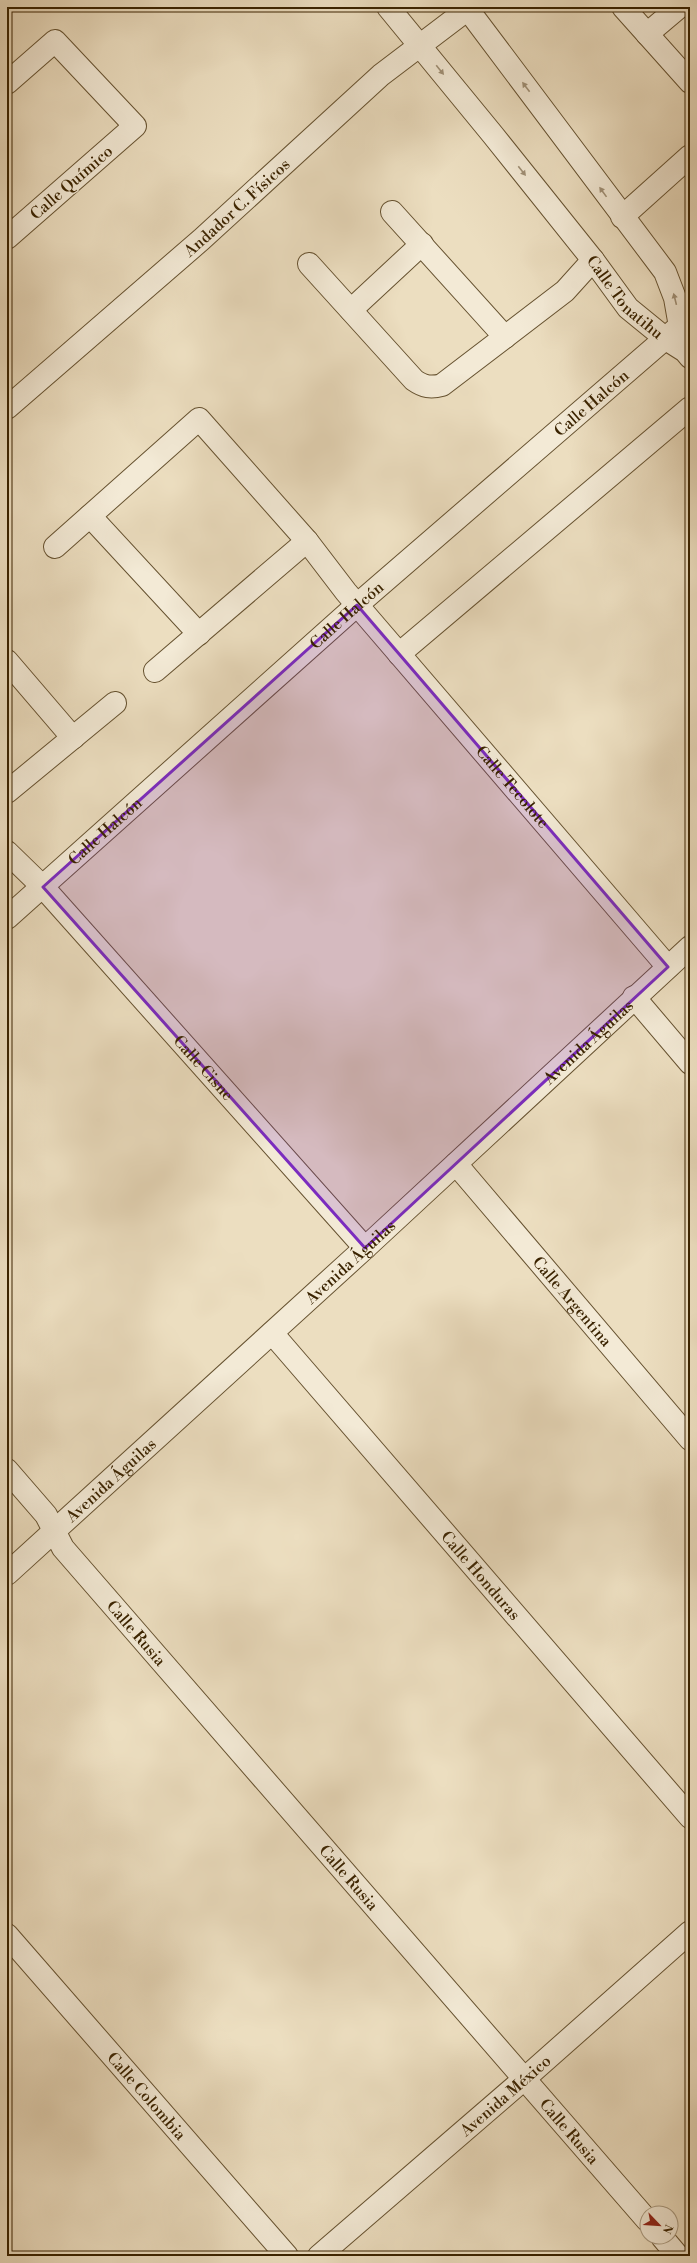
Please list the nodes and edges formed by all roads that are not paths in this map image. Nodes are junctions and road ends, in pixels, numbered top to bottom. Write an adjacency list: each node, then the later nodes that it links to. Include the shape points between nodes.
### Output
1 (388, 7): 6 (street, Calle Tonatihu)
2 (623, 7): 5 (street)
3 (679, 7): 5 (street)
4 (467, 8): 6 (street, Andador C. Físicos); 11 (street, Calle Tonatihu, one-way to 4)
5 (647, 34): 7 (street)
6 (419, 44): 14 (street, Calle Tonatihu, one-way to 14); 20 (street, Andador C. Físicos, via 381,75 202,239)
7 (690, 82)
8 (7, 83): 12 (street, Calle Químico, via 55,41 135,126)
9 (690, 156): 11 (street)
10 (392, 212): 13 (street)
11 (622, 217): 17 (street, Calle Tonatihu, one-way to 11, via 675,298 665,272)
12 (7, 238)
13 (422, 244): 16 (street); 18 (street)
14 (593, 260): 17 (street, Calle Tonatihu, via 628,308); 18 (street, via 565,291)
15 (309, 264): 16 (street)
16 (351, 310): 18 (street, via 414,380 427,387 442,385)
17 (678, 328): 19 (street, Calle Tonatihu); 25 (street, Calle Halcón)
18 (505, 337)
19 (687, 354)
20 (7, 408)
21 (690, 408): 27 (street)
22 (90, 516): 23 (street, Calle Tecolote, via 199,419); 24 (street); 26 (street)
23 (307, 541): 25 (street, Calle Tecolote); 26 (street)
24 (55, 547)
25 (357, 605): 27 (street, Calle Tecolote); 34 (street, Calle Halcón)
26 (199, 634): 29 (street)
27 (399, 654): 37 (street, Calle Tecolote)
28 (7, 661): 31 (street)
29 (155, 671)
30 (115, 703): 31 (street)
31 (73, 738): 32 (street)
32 (7, 792)
33 (7, 852): 34 (street, Calle Cisne)
34 (43, 887): 35 (street, Calle Halcón); 41 (street, Calle Cisne)
35 (7, 918)
36 (690, 947): 37 (street, Avenida Águilas)
37 (668, 967): 38 (street, Avenida Águilas)
38 (634, 997): 39 (street); 40 (street, Avenida Águilas)
39 (690, 1063)
40 (456, 1164): 41 (street, Avenida Águilas); 43 (street, Calle Argentina)
41 (365, 1248): 42 (street, Avenida Águilas)
42 (272, 1332): 45 (street, Avenida Águilas); 47 (street, Calle Honduras)
43 (690, 1439)
44 (7, 1470): 45 (street, Calle Rusia, via 46,1515)
45 (55, 1532): 46 (street, Avenida Águilas); 50 (street, Calle Rusia, via 63,1548)
46 (7, 1574)
47 (690, 1818)
48 (690, 1932): 50 (street, Avenida México)
49 (7, 1935): 53 (street, Calle Colombia)
50 (523, 2080): 51 (street, Calle Rusia); 54 (street, Avenida México)
51 (639, 2211)
52 (669, 2245): 55 (street)
53 (287, 2256)
54 (319, 2256)
55 (678, 2256)

